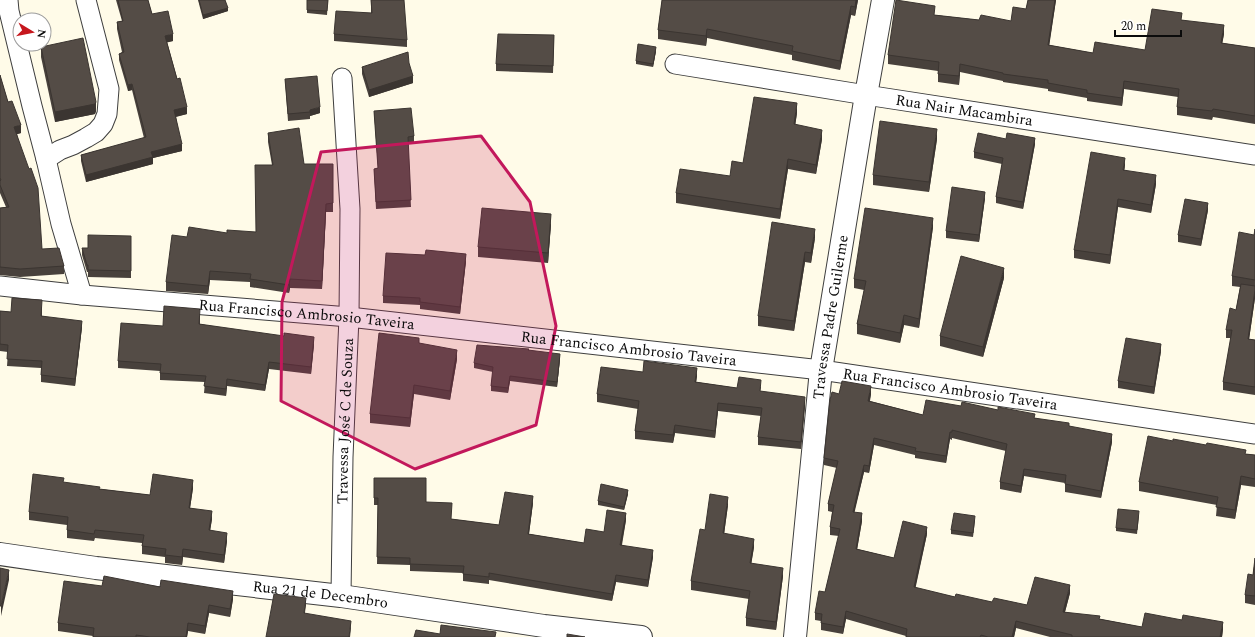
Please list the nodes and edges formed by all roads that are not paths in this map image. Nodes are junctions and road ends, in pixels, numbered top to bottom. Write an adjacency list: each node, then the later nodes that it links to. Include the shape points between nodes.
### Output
1 (8, 0): 8 (street)
2 (86, 0): 8 (street, via 109,89 107,114 96,132)
3 (883, 0): 6 (street, Travessa Padre Guilerme)
4 (675, 64): 6 (street, Rua Nair Macambira)
5 (342, 78): 11 (street, Travessa José C de Souza, via 350,209)
6 (866, 95): 7 (street, Rua Nair Macambira); 12 (street, Travessa Padre Guilerme)
7 (1255, 155)
8 (46, 158): 10 (street, via 61,224)
9 (0, 286): 10 (street, Rua Francisco Ambrosio Taveira)
10 (82, 295): 11 (street, Rua Francisco Ambrosio Taveira)
11 (349, 317): 12 (street, Rua Francisco Ambrosio Taveira); 15 (street, Travessa José C de Souza)
12 (821, 370): 13 (street, Rua Francisco Ambrosio Taveira); 17 (street, Travessa Padre Guilerme)
13 (1255, 434)
14 (0, 554): 15 (street, Rua 21 de Decembro, via 96,568)
15 (341, 596): 16 (street, Rua 21 de Decembro, via 544,626)
16 (641, 637)
17 (795, 637)

